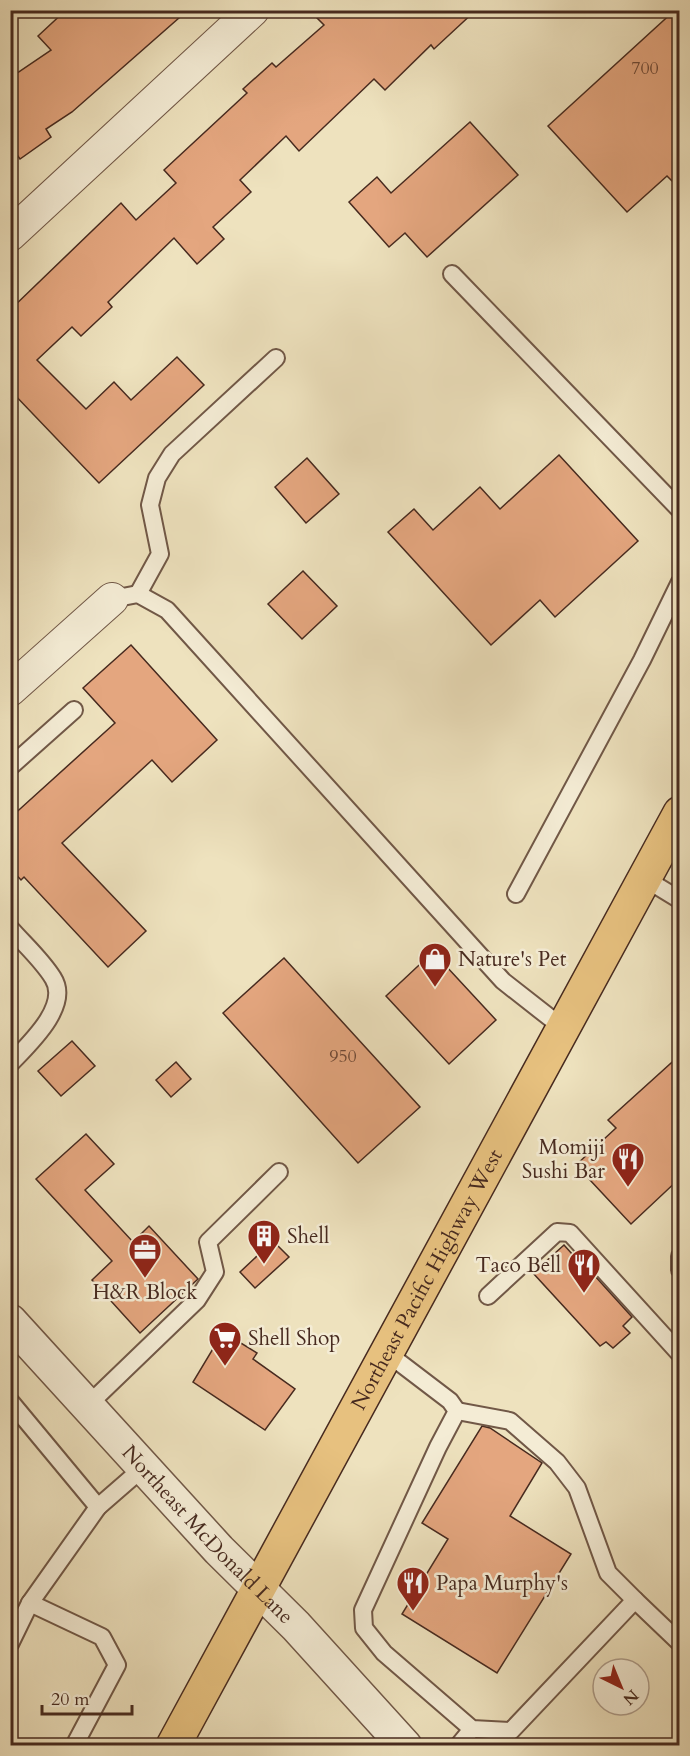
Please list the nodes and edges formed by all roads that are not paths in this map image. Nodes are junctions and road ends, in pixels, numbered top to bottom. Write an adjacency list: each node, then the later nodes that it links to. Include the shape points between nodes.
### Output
1 (253, 10): 2 (street)
2 (10, 235)
3 (453, 274): 5 (lane)
4 (276, 358): 7 (lane, via 172,454 157,478 150,505 160,554)
5 (680, 510)
6 (680, 582): 13 (lane)
7 (125, 597): 8 (street); 16 (lane, via 167,610 503,981)
8 (10, 690)
9 (74, 710): 10 (lane)
10 (10, 767)
11 (680, 813): 12 (highway, Northeast Pacific Highway West)
12 (644, 878): 14 (lane); 16 (highway, Northeast Pacific Highway West)
13 (516, 894)
14 (680, 900)
15 (10, 928): 17 (lane, via 54,978 57,992 52,1013 37,1036)
16 (563, 1028): 23 (highway, Northeast Pacific Highway West)
17 (10, 1064)
18 (279, 1172): 26 (lane, via 208,1242 215,1272 197,1300)
19 (680, 1256): 20 (lane)
20 (680, 1270)
21 (488, 1296): 24 (lane, via 557,1232 570,1233)
22 (10, 1321): 26 (street, Northeast McDonald Lane)
23 (387, 1353): 27 (lane, via 450,1401); 30 (highway, Northeast Pacific Highway West)
24 (680, 1354)
25 (10, 1401): 29 (lane)
26 (87, 1406): 28 (street, Northeast McDonald Lane)
27 (457, 1411): 31 (lane, via 510,1421 557,1462 577,1488 608,1573); 35 (lane, via 363,1610 364,1628 384,1653)
28 (144, 1467): 29 (lane); 30 (street, Northeast McDonald Lane)
29 (98, 1507): 32 (lane)
30 (259, 1589): 37 (highway, Northeast Pacific Highway West); 38 (street, Northeast McDonald Lane)
31 (635, 1600): 33 (lane); 35 (lane, via 512,1731)
32 (30, 1603): 34 (lane); 36 (lane, via 102,1638 117,1665)
33 (680, 1643)
34 (10, 1644)
35 (472, 1729): 39 (lane)
36 (74, 1746)
37 (173, 1746)
38 (405, 1746)
39 (458, 1746)

